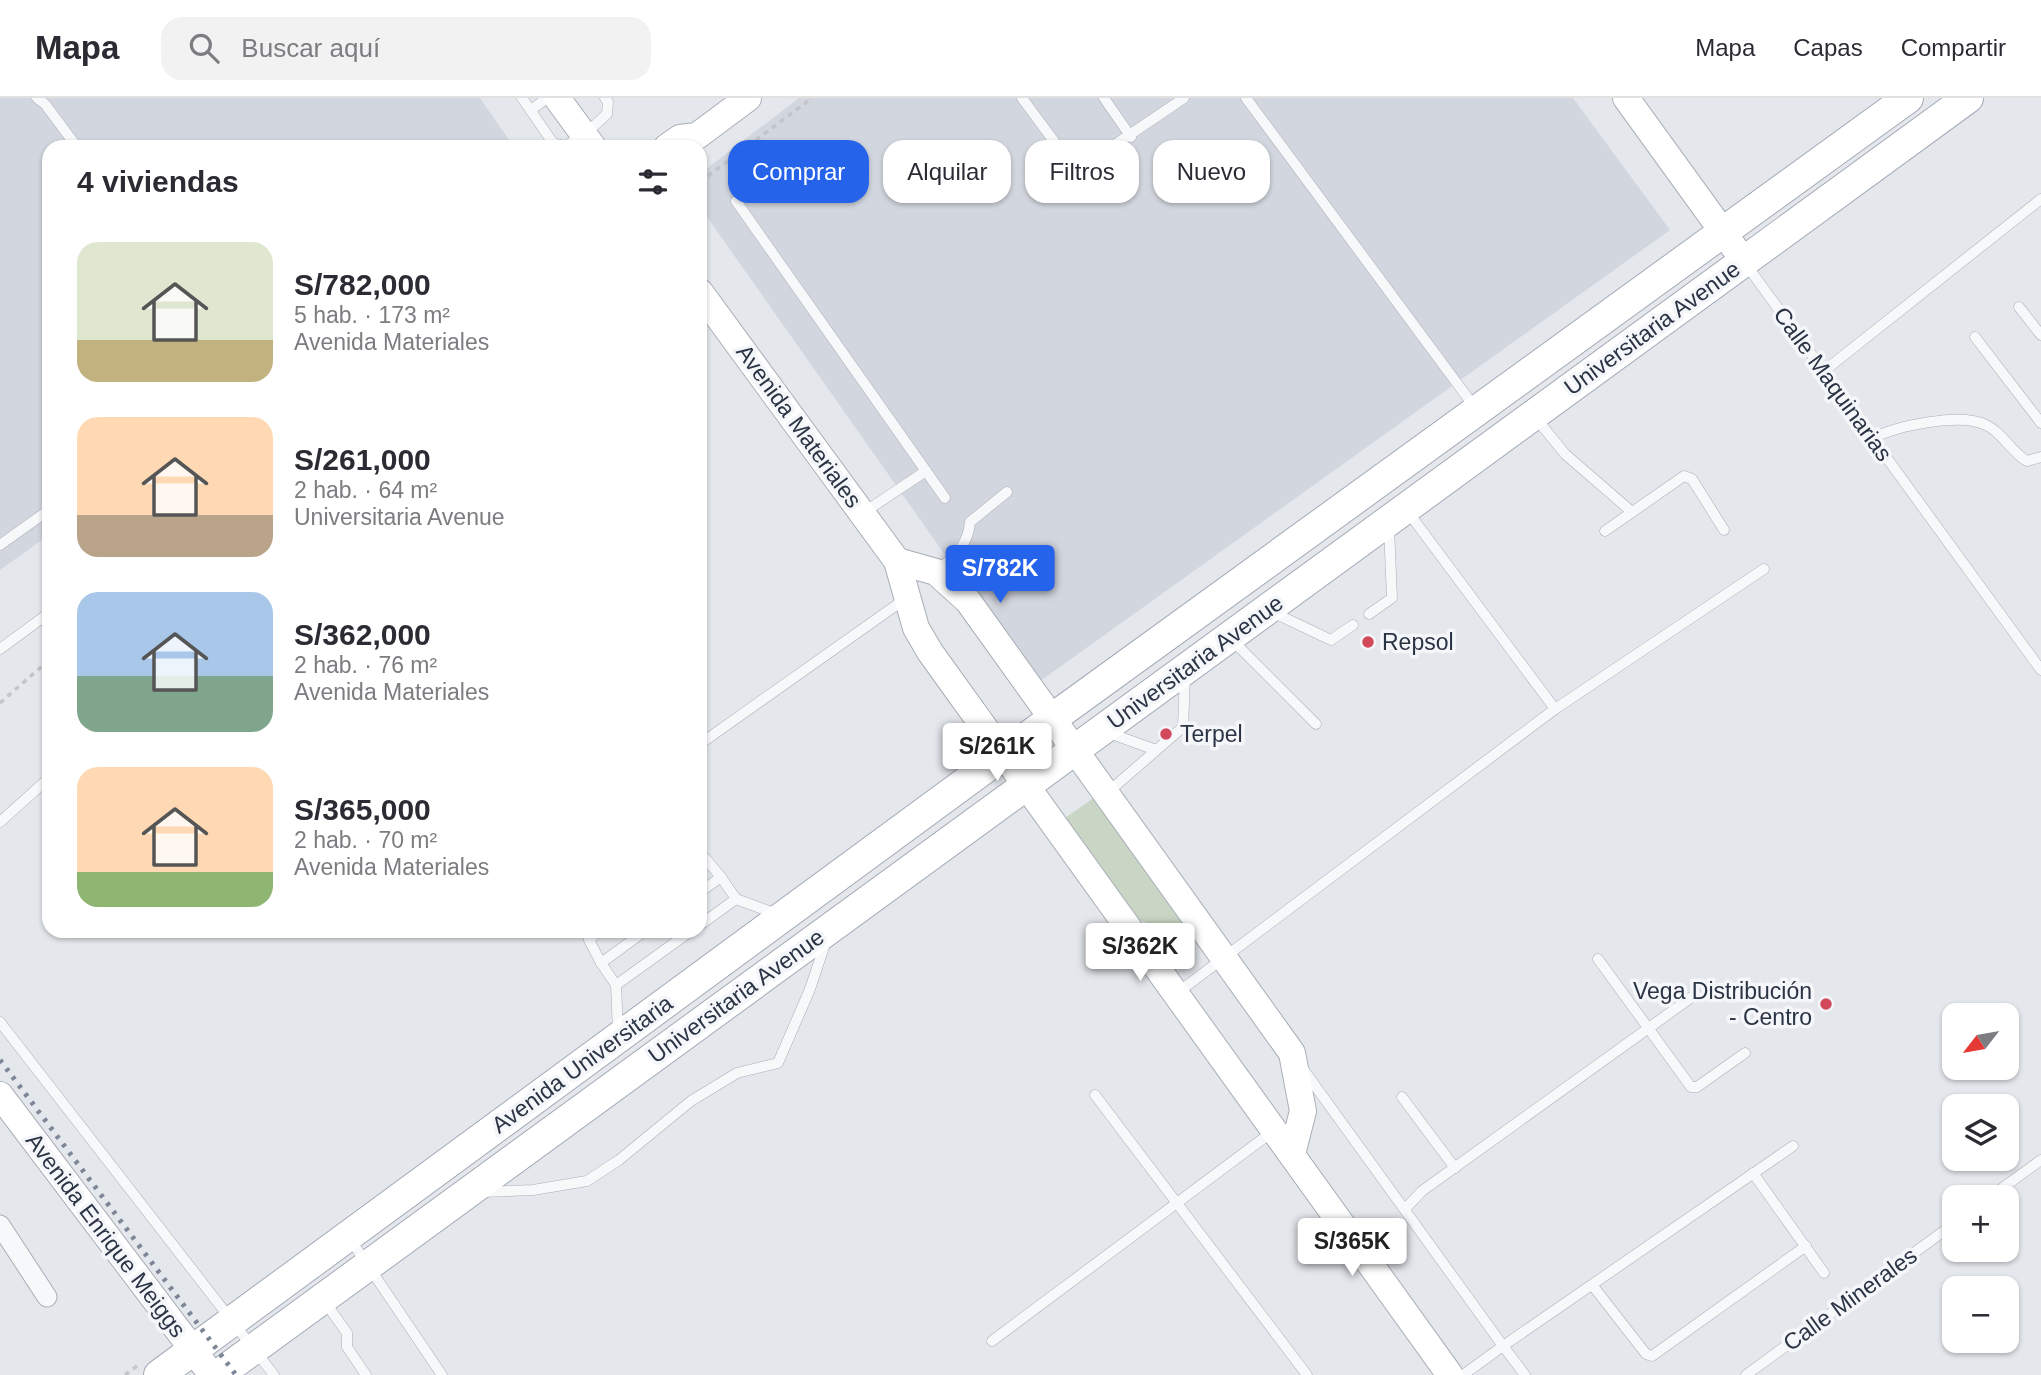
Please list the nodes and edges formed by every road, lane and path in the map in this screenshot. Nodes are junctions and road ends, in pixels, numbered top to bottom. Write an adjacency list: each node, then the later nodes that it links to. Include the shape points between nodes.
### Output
1 (37, 98): 17 (lane)
2 (522, 98): 15 (lane)
3 (547, 98): 15 (lane)
4 (557, 98): 19 (street)
5 (606, 98): 20 (lane, via 607,114)
6 (748, 98): 21 (street)
7 (812, 98): 22 (path)
8 (1022, 98): 16 (lane, via 1076,171)
9 (1104, 98): 16 (lane)
10 (1184, 98): 16 (lane)
11 (1246, 98): 32 (lane)
12 (1626, 98): 25 (street, Calle Maquinarias)
13 (1908, 98): 25 (main road, Universitaria Avenue)
14 (1968, 98): 26 (main road, Universitaria Avenue)
15 (531, 110): 18 (lane)
16 (1131, 137)
17 (72, 140)
18 (554, 140)
19 (587, 140)
20 (589, 140)
21 (696, 140)
22 (707, 177)
23 (2041, 199): 31 (lane)
24 (737, 203): 38 (lane)
25 (1722, 232): 26 (street, Calle Maquinarias); 32 (main road, Universitaria Avenue)
26 (1744, 261): 31 (lane, Calle Maquinarias); 33 (main road, Universitaria Avenue)
27 (707, 301): 42 (street, Avenida Materiales)
28 (2020, 307): 29 (lane)
29 (2041, 335)
30 (1975, 337): 34 (lane)
31 (1824, 371): 36 (lane, Calle Maquinarias)
32 (1481, 406): 35 (main road); 63 (main road, Universitaria Avenue)
33 (1533, 415): 35 (main road, Universitaria Avenue); 41 (lane, via 1565,454)
34 (2041, 423)
35 (1508, 433): 44 (main road, Universitaria Avenue)
36 (1873, 438): 37 (lane, via 1896,427 1973,420 1988,425 2027,461); 60 (lane, Calle Maquinarias)
37 (2041, 457)
38 (926, 471): 40 (lane); 42 (lane)
39 (1007, 492): 50 (lane, via 970,522 961,549)
40 (945, 498)
41 (1632, 512): 45 (lane, via 1688,476); 46 (lane)
42 (863, 513): 48 (street, Avenida Materiales)
43 (42, 515): 47 (lane)
44 (1397, 515): 52 (main road, Universitaria Avenue); 53 (lane, via 1392,598); 62 (lane)
45 (1724, 530)
46 (1605, 531)
47 (0, 545)
48 (897, 561): 50 (street); 51 (street, Avenida Materiales)
49 (1764, 569): 62 (lane)
50 (936, 572): 63 (street, via 968,601)
51 (906, 598): 66 (lane); 69 (street, Avenida Materiales, via 930,652)
52 (1267, 609): 55 (lane, via 1331,640); 56 (main road, Universitaria Avenue)
53 (1369, 614)
54 (42, 618): 57 (lane)
55 (1353, 625)
56 (1230, 636): 59 (main road, Universitaria Avenue); 64 (lane)
57 (0, 649)
58 (42, 666): 61 (path)
59 (1185, 669): 65 (main road, Universitaria Avenue); 68 (lane, via 1183,727)
60 (2041, 670)
61 (0, 703)
62 (1556, 709): 85 (lane)
63 (1052, 719): 67 (street); 69 (main road, Universitaria Avenue)
64 (1316, 724)
65 (1102, 730): 67 (main road, Universitaria Avenue); 68 (lane)
66 (707, 739)
67 (1075, 750): 71 (main road, Universitaria Avenue); 72 (street)
68 (1156, 750): 72 (lane)
69 (1005, 754): 71 (street, Avenida Materiales); 78 (main road, Avenida Universitaria)
70 (42, 784): 73 (lane)
71 (1027, 784): 80 (main road, Universitaria Avenue); 89 (street, Avenida Materiales)
72 (1106, 794): 85 (street)
73 (0, 822)
74 (707, 860): 75 (lane)
75 (721, 877): 76 (lane); 77 (lane)
76 (707, 887)
77 (736, 899): 78 (lane); 79 (lane)
78 (783, 917): 84 (main road); 93 (main road, Avenida Universitaria)
79 (707, 920)
80 (831, 927): 84 (main road, Universitaria Avenue); 106 (lane, via 778,1063 737,1073 691,1101 587,1181 533,1190)
81 (592, 938): 87 (lane, via 590,946)
82 (635, 938): 87 (lane)
83 (681, 938): 88 (lane)
84 (804, 947): 106 (main road, Universitaria Avenue)
85 (1223, 959): 89 (lane); 94 (street)
86 (1598, 959): 92 (lane)
87 (601, 963): 88 (lane)
88 (616, 985): 93 (lane)
89 (1177, 993): 99 (street, Avenida Materiales)
90 (1696, 994): 92 (lane)
91 (0, 1022): 118 (lane)
92 (1649, 1028): 95 (lane, via 1691,1087); 103 (lane)
93 (619, 1037): 111 (main road, Avenida Universitaria)
94 (1292, 1053): 101 (street, via 1303,1111); 108 (lane)
95 (1745, 1053)
96 (0, 1095): 121 (street, Avenida Enrique Meiggs)
97 (1095, 1095): 107 (lane)
98 (1402, 1097): 103 (lane)
99 (1275, 1130): 101 (street, Avenida Materiales); 107 (lane)
100 (1793, 1146): 104 (lane)
101 (1292, 1154): 128 (street, Avenida Materiales)
102 (2041, 1160): 105 (lane)
103 (1455, 1168): 108 (lane)
104 (1753, 1173): 112 (lane); 115 (lane)
105 (2007, 1185)
106 (467, 1193): 113 (main road, Universitaria Avenue)
107 (1175, 1202): 119 (lane); 127 (lane)
108 (1405, 1209): 120 (lane)
109 (0, 1225): 116 (street)
110 (1942, 1232): 131 (lane, Calle Minerales)
111 (348, 1236): 113 (lane); 118 (main road, Avenida Universitaria)
112 (1805, 1246): 114 (lane); 115 (lane, via 1652,1356)
113 (369, 1265): 117 (main road, Universitaria Avenue); 126 (lane)
114 (1824, 1273)
115 (1593, 1286): 120 (lane)
116 (47, 1297)
117 (323, 1298): 122 (main road, Universitaria Avenue); 125 (lane)
118 (232, 1321): 121 (main road, Avenida Universitaria); 122 (lane)
119 (992, 1341)
120 (1503, 1346): 129 (lane); 130 (lane)
121 (194, 1349): 122 (street, Avenida Enrique Meiggs); 123 (main road, Avenida Universitaria)
122 (234, 1365): 124 (lane)
123 (159, 1375)
124 (274, 1375)
125 (366, 1375)
126 (442, 1375)
127 (1307, 1375)
128 (1450, 1375)
129 (1463, 1375)
130 (1525, 1375)
131 (1746, 1375)

